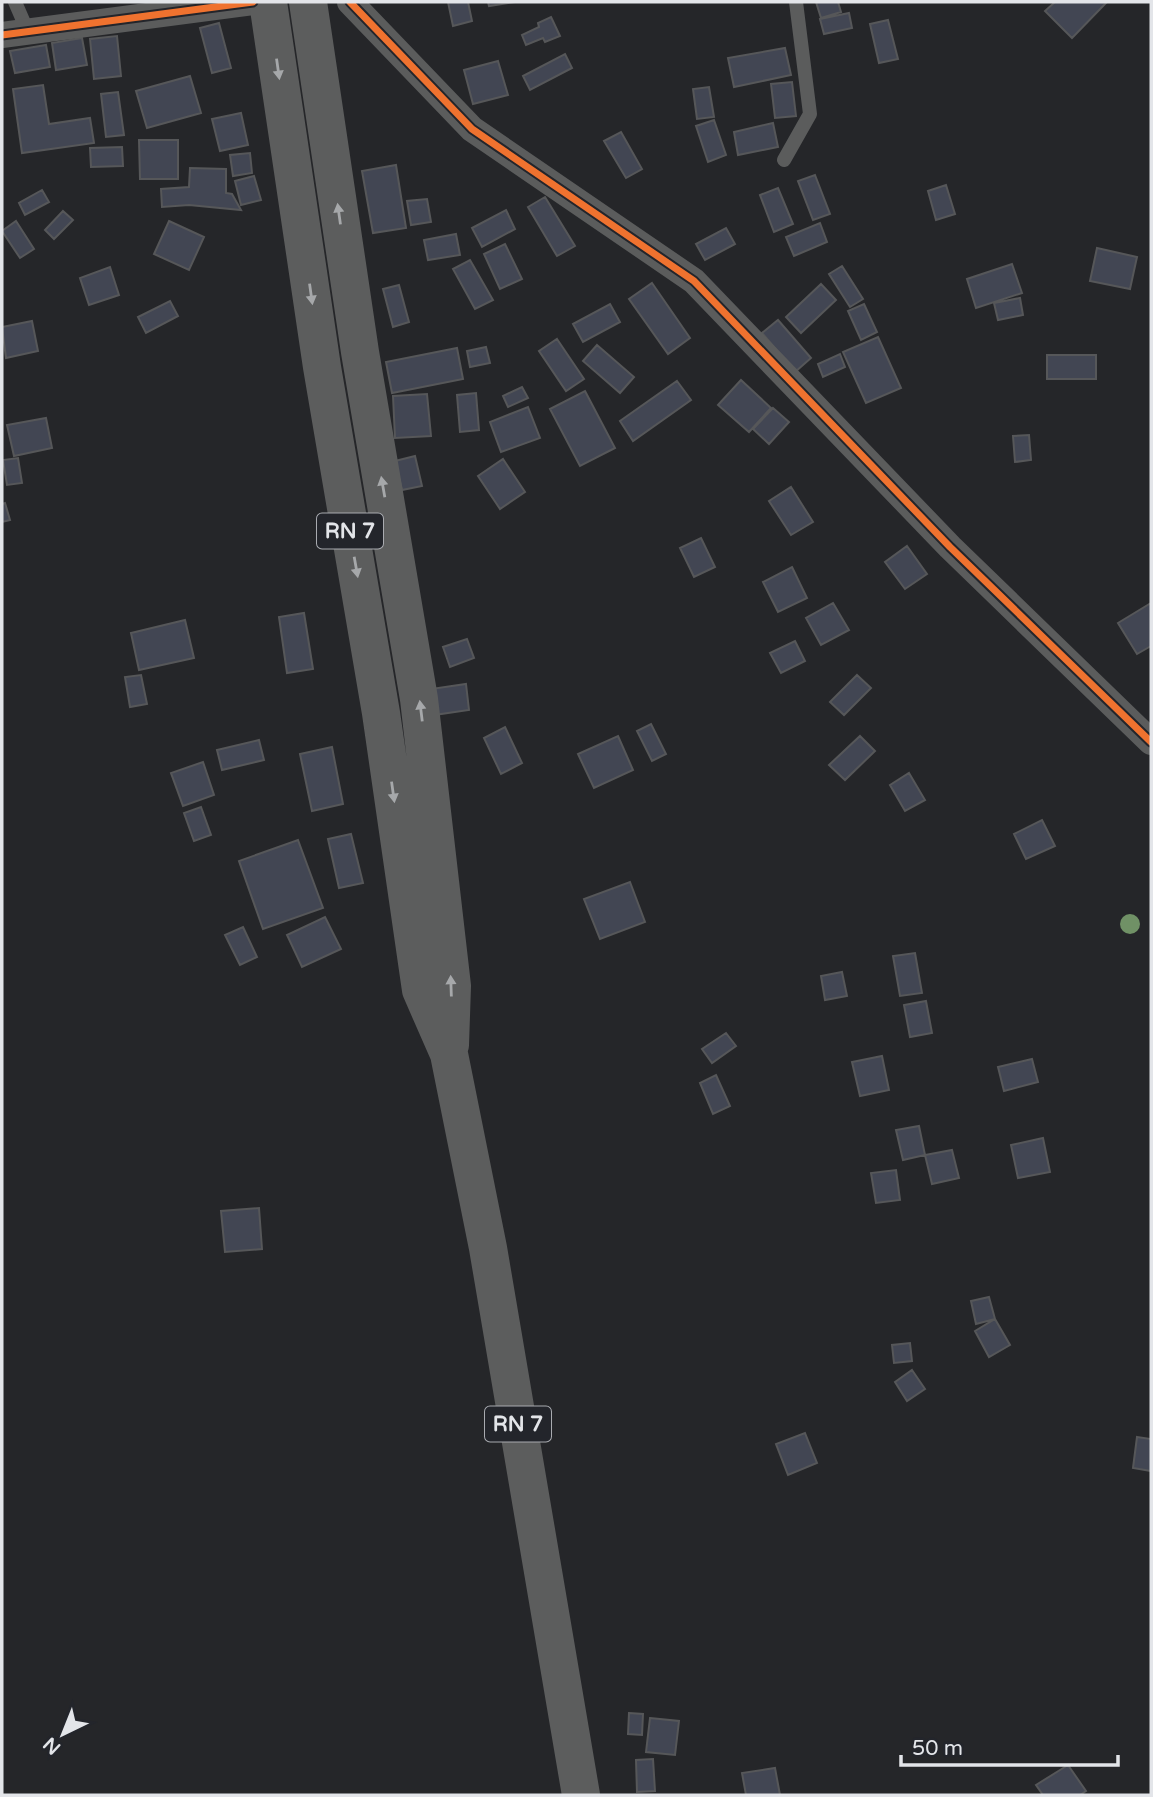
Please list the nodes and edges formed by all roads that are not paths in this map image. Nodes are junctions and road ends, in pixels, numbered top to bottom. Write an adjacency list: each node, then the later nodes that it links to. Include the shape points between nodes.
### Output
1 (15, 2): 7 (lane)
2 (253, 2): 7 (street)
3 (268, 2): 11 (main road, RN 7, one-way to 11, via 421,990)
4 (308, 2): 11 (main road, RN 7, one-way to 4, via 452,986 419,698 360,352)
5 (350, 2): 10 (street, via 472,128 694,281 950,547)
6 (796, 2): 9 (lane, via 810,114)
7 (28, 32): 8 (street)
8 (2, 35)
9 (784, 160)
10 (1151, 742)
11 (449, 1054): 12 (main road, RN 7, via 488,1248)
12 (581, 1795)

